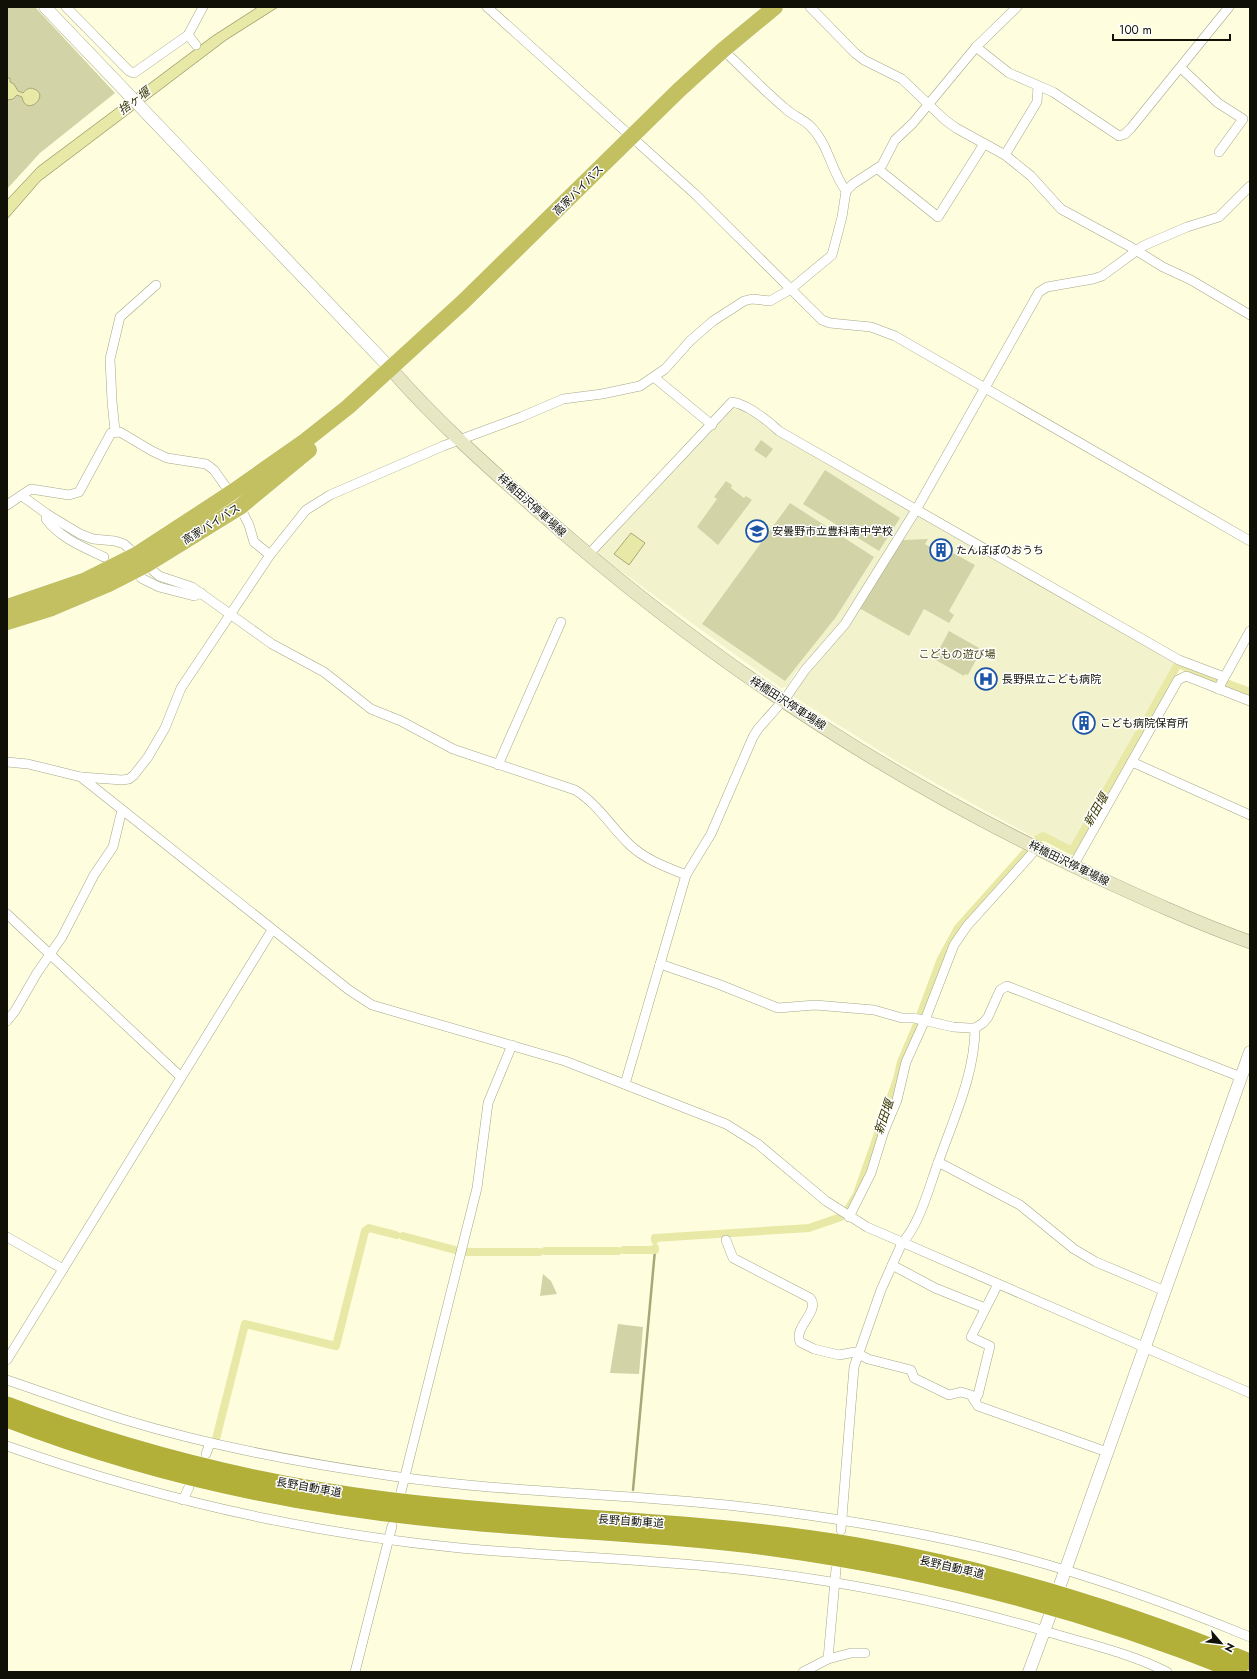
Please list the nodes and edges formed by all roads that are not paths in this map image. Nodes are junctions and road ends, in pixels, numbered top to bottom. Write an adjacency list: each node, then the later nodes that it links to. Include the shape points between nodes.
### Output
1 (45, 7): 27 (street, via 130,95)
2 (66, 7): 9 (street, via 129,71 134,73)
3 (203, 7): 9 (street)
4 (487, 7): 16 (street)
5 (775, 7): 12 (highway, 高家バイパス)
6 (810, 7): 15 (street, via 855,53 902,80)
7 (1017, 7): 11 (street)
8 (1227, 8): 13 (street)
9 (188, 35): 10 (street)
10 (196, 45)
11 (976, 47): 14 (street, via 1010,73); 15 (street)
12 (723, 50): 16 (highway, 高家バイパス); 22 (street, via 787,110 810,126 826,146 827,154)
13 (1181, 68): 14 (street, via 1131,128 1119,136 1068,100); 18 (street, via 1218,103 1242,119)
14 (1038, 87): 19 (street, via 1037,102)
15 (928, 104): 17 (street, via 945,120); 20 (street, via 895,140)
16 (632, 136): 25 (street); 27 (highway, 高家バイパス, via 463,302)
17 (984, 144): 19 (street); 20 (street, via 938,217)
18 (1219, 152)
19 (1005, 155): 23 (street, via 1031,176 1061,209)
20 (878, 169): 22 (street)
21 (1250, 186): 23 (street, via 1219,217 1187,227)
22 (846, 191): 25 (street, via 832,255)
23 (1135, 250): 26 (street); 29 (street, via 1102,276 1042,289)
24 (156, 285): 31 (street, via 120,317 110,359)
25 (791, 289): 28 (street, via 770,301 744,301 713,321); 29 (street, via 822,320 871,327 895,336)
26 (1250, 315)
27 (386, 372): 32 (main road, 梓橋田沢停車場線); 33 (highway, 高家バイパス, via 348,408); 36 (highway, 高家バイパス, via 334,428)
28 (655, 378): 30 (street); 32 (street, via 640,386 624,390 563,399 521,418)
29 (985, 388): 37 (street); 39 (street)
30 (712, 425): 37 (street, via 732,402 740,403 780,431); 41 (street)
31 (115, 431): 33 (street, via 167,458 206,464 214,470); 34 (street, via 111,433 80,492 69,495 31,489)
32 (460, 440): 40 (street, via 316,502 299,518); 41 (main road, 梓橋田沢停車場線)
33 (231, 493): 36 (street); 43 (highway, 高家バイパス)
34 (22, 496): 35 (street); 38 (street)
35 (7, 505)
36 (240, 507): 40 (street, via 254,542); 43 (highway, 高家バイパス)
37 (916, 510): 50 (street, via 1179,660); 52 (street, via 844,624)
38 (47, 514): 42 (street, via 46,519 52,527 65,537); 43 (street, via 88,538 124,544)
39 (1250, 541)
40 (270, 555): 46 (street)
41 (588, 555): 52 (main road, 梓橋田沢停車場線, via 692,636)
42 (104, 557)
43 (141, 566): 44 (street, via 158,576 192,587); 44 (street, via 159,587 194,596); 45 (highway, 高家バイパス, via 86,580); 47 (highway, 高家バイパス, via 109,584 60,605)
44 (201, 593): 46 (street)
45 (7, 607)
46 (230, 613): 56 (street, via 272,644 324,672 371,709 401,721 453,749); 57 (street, via 181,688 165,728 134,775 122,780)
47 (7, 622)
48 (561, 622): 56 (street)
49 (1250, 631): 50 (street)
50 (1224, 677): 51 (street)
51 (1218, 689): 53 (street); 55 (street, via 1186,676 1178,680)
52 (783, 700): 60 (main road, 梓橋田沢停車場線, via 905,777); 62 (street, via 753,737 711,834)
53 (1250, 702)
54 (7, 762): 57 (street, via 28,764)
55 (1132, 762): 59 (street); 61 (street)
56 (498, 765): 62 (street, via 575,790 587,797 630,846 649,860)
57 (81, 777): 58 (street)
58 (122, 810): 64 (street); 66 (street, via 114,847 94,875 70,924)
59 (1250, 815)
60 (1037, 848): 61 (main road, 梓橋田沢停車場線); 68 (street, via 959,936 949,954)
61 (1073, 866): 65 (main road, 梓橋田沢停車場線)
62 (686, 876): 67 (street)
63 (7, 914): 66 (street)
64 (272, 930): 71 (street, via 372,1005); 73 (street)
65 (1250, 942)
66 (51, 954): 69 (street); 73 (street)
67 (660, 964): 68 (street, via 778,1008 815,1005 874,1010 902,1018); 75 (street)
68 (925, 1020): 70 (street, via 953,1027); 77 (street, via 906,1062 897,1100 871,1173)
69 (7, 1021)
70 (975, 1028): 74 (street, via 988,1017 1000,990 1007,986); 76 (street, via 966,1080)
71 (512, 1045): 75 (street, via 565,1061); 98 (street, via 488,1103 477,1188)
72 (1250, 1052): 74 (street)
73 (181, 1077): 82 (street)
74 (1241, 1077): 84 (street)
75 (625, 1084): 77 (street, via 726,1124 743,1134 772,1155 826,1202)
76 (938, 1162): 80 (street, via 924,1202); 84 (street, via 1020,1205 1074,1249 1096,1262)
77 (849, 1217): 80 (street)
78 (7, 1237): 82 (street)
79 (726, 1240): 87 (street, via 734,1258 810,1298 813,1302 799,1333 800,1342 814,1349 839,1355 855,1352)
80 (902, 1243): 81 (street); 83 (street)
81 (892, 1265): 85 (street, via 935,1288); 87 (street)
82 (63, 1269): 88 (street)
83 (998, 1284): 85 (street); 86 (street)
84 (1165, 1291): 86 (street)
85 (985, 1308): 91 (street, via 971,1337 990,1346)
86 (1145, 1348): 90 (street); 96 (street)
87 (859, 1354): 91 (street, via 868,1359 910,1370 914,1378 948,1395 960,1392); 102 (street, via 854,1367)
88 (7, 1360)
89 (7, 1380): 94 (street, via 124,1419)
90 (1250, 1393)
91 (975, 1399): 96 (street, via 978,1406)
92 (7, 1405): 115 (highway, 長野自動車道, via 116,1442 189,1462 305,1487 438,1506 775,1535 856,1546 953,1566 1117,1612)
93 (7, 1419): 120 (highway, 長野自動車道, via 113,1455 185,1474 301,1499 435,1519 772,1548 856,1560 949,1579 1110,1624)
94 (210, 1442): 97 (street); 98 (street, via 263,1454)
95 (7, 1446): 101 (street, via 91,1475)
96 (1107, 1452): 107 (street)
97 (206, 1454)
98 (403, 1478): 100 (street); 102 (street, via 697,1502)
99 (189, 1486): 101 (street)
100 (401, 1492)
101 (183, 1500): 105 (street, via 256,1517)
102 (841, 1520): 104 (street); 107 (street, via 959,1542)
103 (392, 1526): 105 (street)
104 (841, 1530)
105 (388, 1540): 108 (street, via 727,1568); 116 (street)
106 (836, 1569): 108 (street)
107 (1065, 1570): 109 (street); 112 (street, via 1166,1604)
108 (835, 1583): 111 (street, via 938,1604); 114 (street)
109 (1060, 1585)
110 (1050, 1615): 111 (street)
111 (1044, 1631): 118 (street); 119 (street, via 1126,1655)
112 (1250, 1637)
113 (865, 1653): 114 (street, via 851,1653)
114 (828, 1659): 117 (street)
115 (1250, 1662)
116 (355, 1672)
117 (802, 1672)
118 (1029, 1672)
119 (1167, 1672)
120 (1239, 1672)

